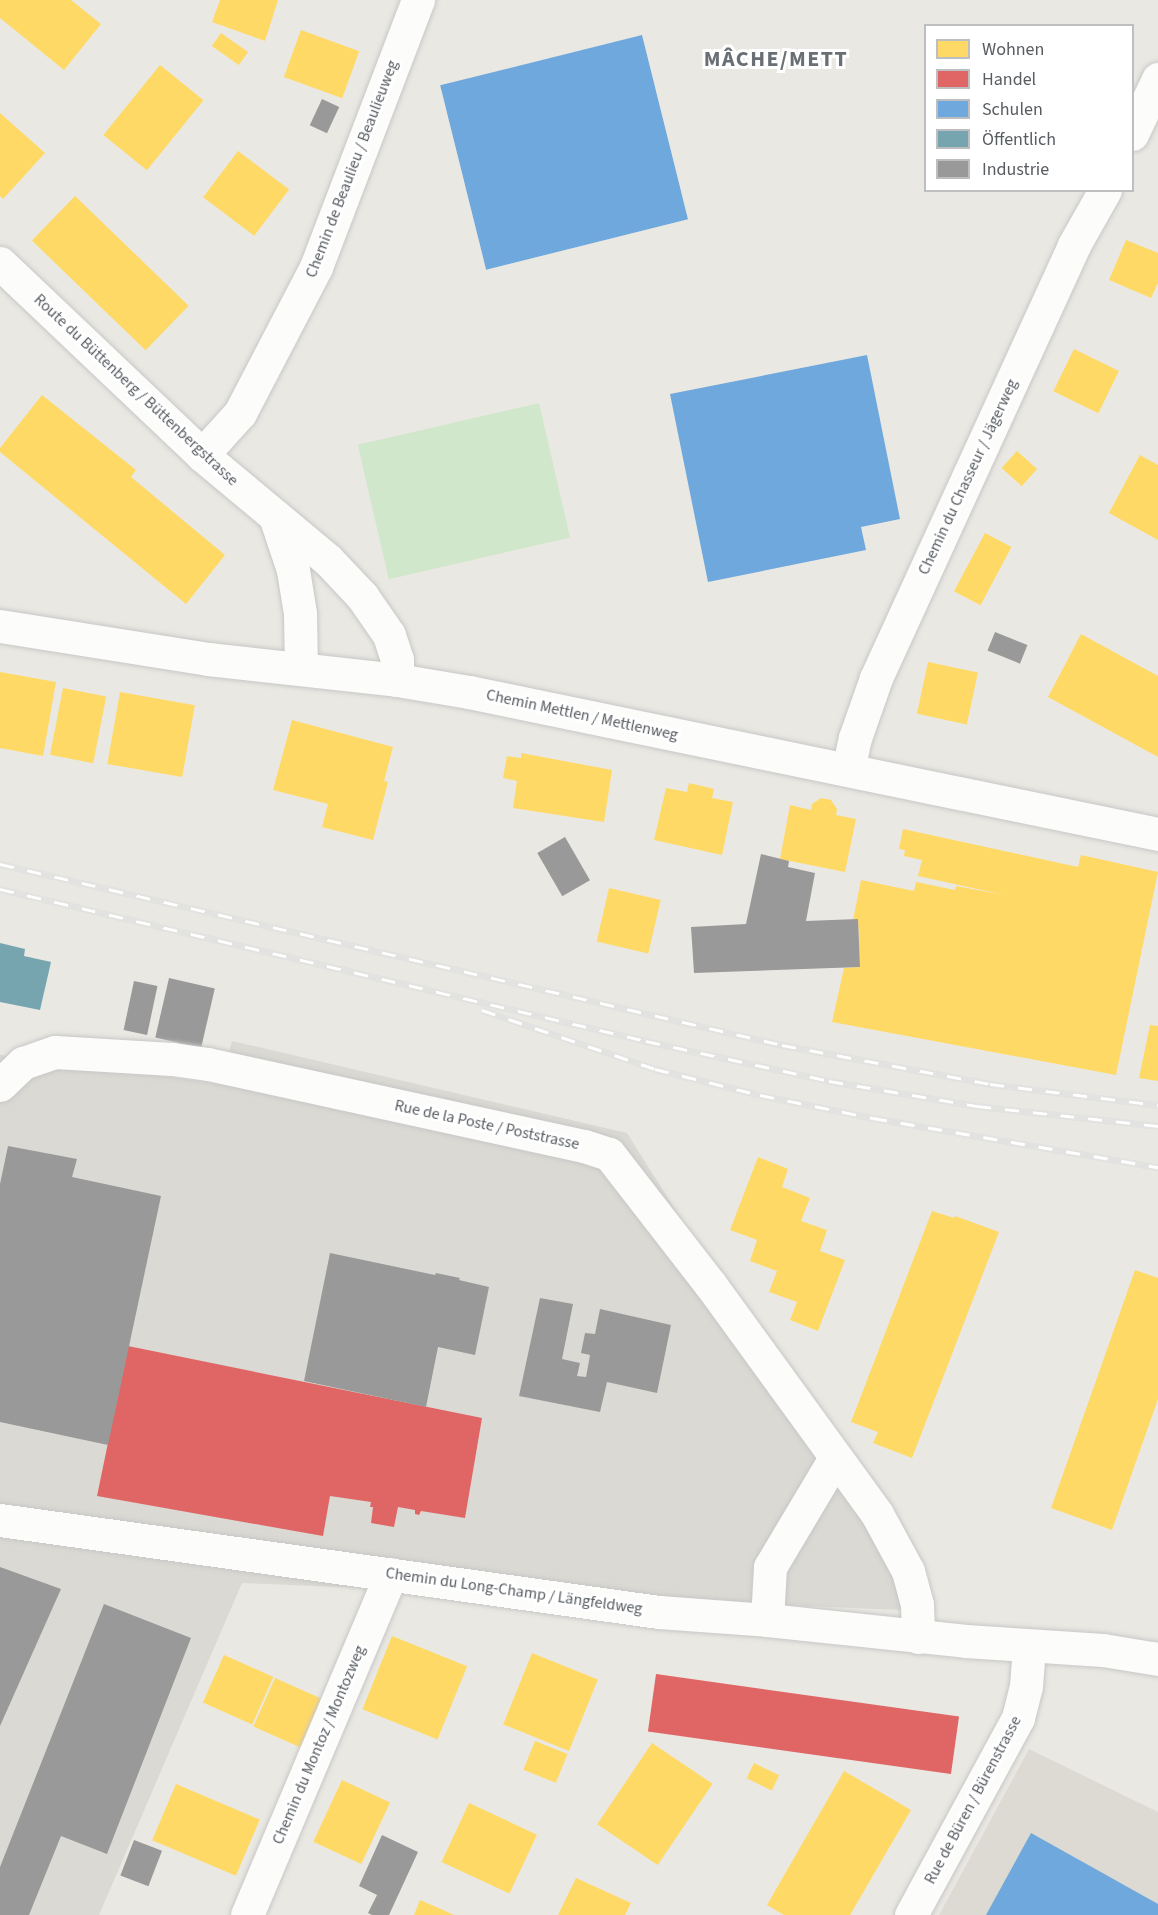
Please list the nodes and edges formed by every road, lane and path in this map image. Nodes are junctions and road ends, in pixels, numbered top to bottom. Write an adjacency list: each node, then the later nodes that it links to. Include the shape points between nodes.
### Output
1 (418, 0): 6 (street, Chemin de Beaulieu / Beaulieuweg, via 316,267 240,413)
2 (1158, 79): 3 (street)
3 (1134, 130)
4 (1104, 192): 11 (street, Chemin du Chasseur / Jägerweg, via 1074,245 876,678)
5 (0, 263): 6 (street, Route du Büttenberg / Büttenbergstrasse)
6 (202, 455): 7 (street, Route du Büttenberg / Büttenbergstrasse)
7 (275, 516): 9 (street, via 293,570 300,613); 10 (street, Route du Büttenberg / Büttenbergstrasse, via 328,560 363,596 389,635 397,659)
8 (0, 626): 9 (street, Chemin Mettlen / Mettlenweg, via 208,659)
9 (301, 669): 10 (street, Chemin Mettlen / Mettlenweg)
10 (397, 680): 11 (street, Chemin Mettlen / Mettlenweg, via 513,700)
11 (848, 770): 12 (street, Chemin Mettlen / Mettlenweg)
12 (1158, 834)
13 (0, 1085): 14 (street, Rue de la Poste / Poststrasse, via 23,1063 55,1052 172,1059 573,1143 609,1154 710,1284)
14 (835, 1458): 17 (street, via 770,1567); 18 (street, Rue de la Poste / Poststrasse, via 877,1514 908,1572 917,1604)
15 (0, 1520): 16 (street, Chemin du Long-Champ / Längfeldweg)
16 (391, 1574): 17 (street, Chemin du Long-Champ / Längfeldweg, via 659,1612); 21 (street, Chemin du Montoz / Montozweg)
17 (768, 1620): 18 (street, Chemin du Long-Champ / Längfeldweg)
18 (918, 1637): 19 (street, Chemin du Long-Champ / Längfeldweg)
19 (1029, 1646): 20 (street, via 1103,1650); 22 (street, Rue de Büren / Bürenstrasse, via 1026,1686 1018,1718)
20 (1158, 1659)
21 (247, 1915)
22 (911, 1915)

